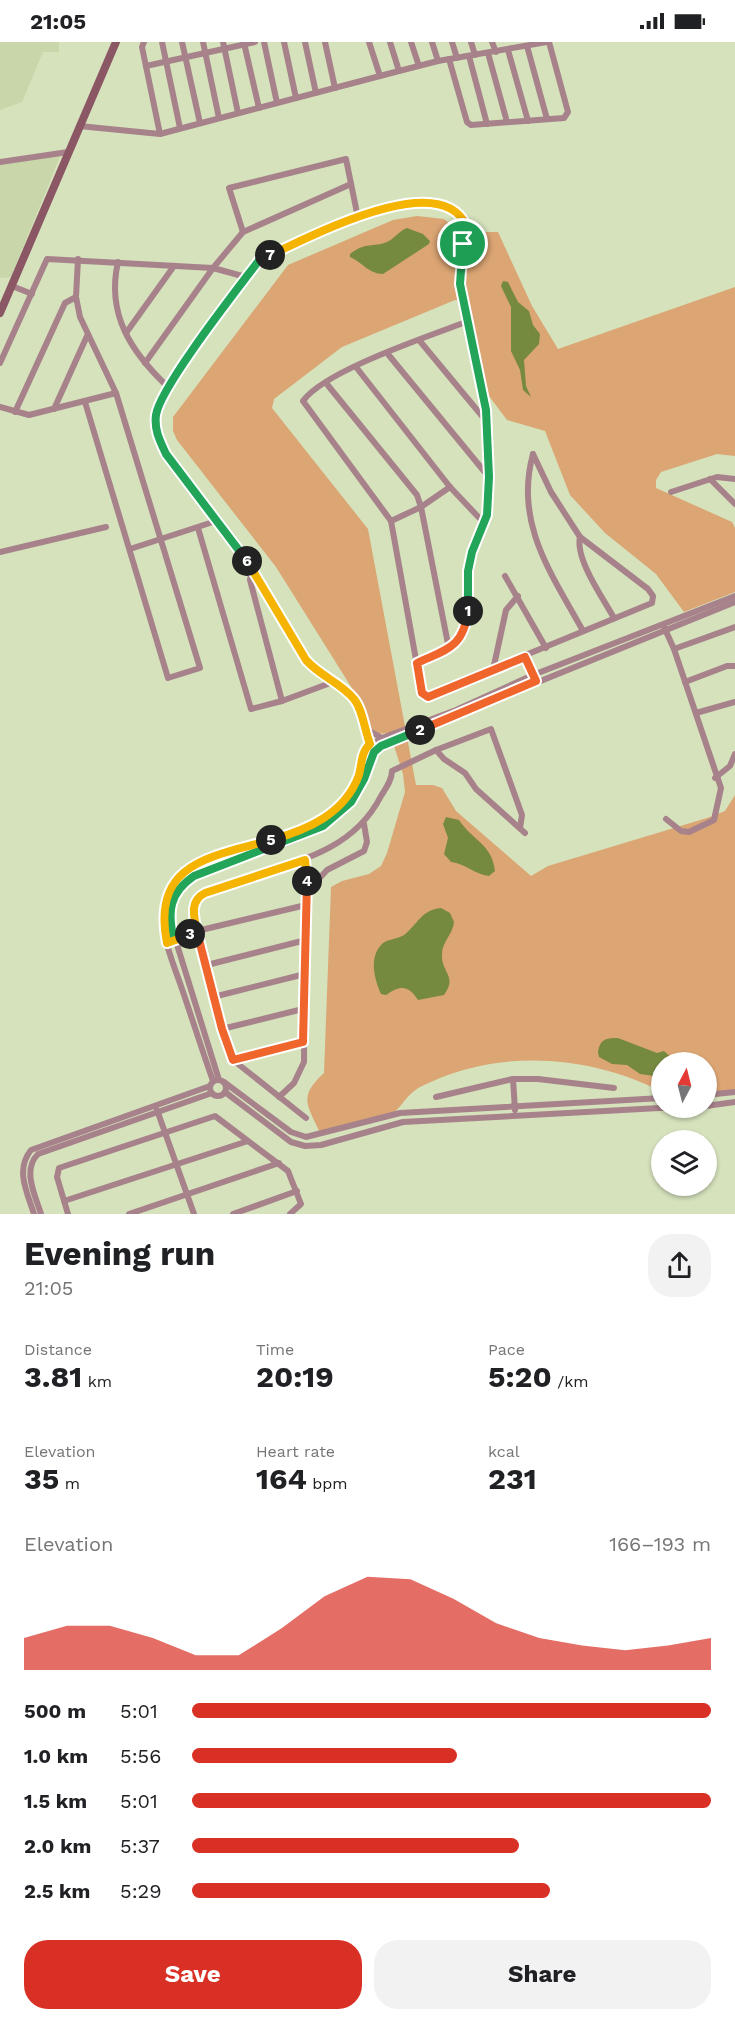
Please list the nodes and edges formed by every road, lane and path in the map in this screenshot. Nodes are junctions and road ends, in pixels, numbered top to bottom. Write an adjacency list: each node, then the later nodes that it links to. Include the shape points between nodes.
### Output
1 (116, 42): 48 (main road)
2 (144, 42): 32 (street)
3 (162, 42): 31 (street)
4 (182, 42): 28 (street)
5 (203, 42): 25 (street)
6 (255, 42): 19 (street)
7 (264, 42): 39 (street)
8 (284, 42): 38 (street)
9 (305, 42): 37 (street)
10 (324, 42): 36 (street)
11 (369, 42): 35 (street)
12 (390, 42): 34 (street)
13 (411, 42): 33 (street)
14 (432, 42): 30 (street)
15 (452, 42): 29 (street)
16 (471, 42): 27 (street)
17 (492, 42): 24 (street)
18 (548, 42): 20 (street); 43 (street, via 568,112 564,118)
19 (244, 43): 21 (street); 40 (street)
20 (536, 43): 22 (street)
21 (223, 45): 25 (street); 41 (street)
22 (527, 46): 23 (street); 43 (street)
23 (512, 47): 24 (street); 44 (street)
24 (496, 52): 26 (street)
25 (205, 53): 28 (street); 42 (street)
26 (488, 53): 27 (street); 45 (street)
27 (472, 56): 29 (street); 47 (street)
28 (185, 57): 31 (street); 46 (street)
29 (453, 59): 30 (street); 47 (street, via 467,122)
30 (438, 61): 33 (street)
31 (166, 62): 32 (street); 49 (street)
32 (146, 66): 50 (street)
33 (419, 66): 34 (street)
34 (399, 72): 35 (street)
35 (380, 76): 36 (street)
36 (335, 88): 37 (street)
37 (316, 93): 38 (street)
38 (296, 98): 39 (street)
39 (277, 103): 40 (street)
40 (259, 108): 41 (street)
41 (238, 113): 42 (street)
42 (219, 118): 46 (street)
43 (547, 119): 44 (street)
44 (528, 121): 45 (street)
45 (507, 122): 47 (street)
46 (200, 123): 49 (street)
47 (487, 124)
48 (79, 126): 50 (street); 51 (main road)
49 (180, 129): 50 (street)
50 (160, 134)
51 (68, 152): 52 (street); 61 (main road)
52 (0, 162)
53 (351, 184): 54 (street); 55 (street); 55 (street, via 346,159 229,188)
54 (358, 218): 60 (street, via 260,259); 65 (street, via 406,203 437,203 452,208 466,225 460,267)
55 (243, 232): 59 (street)
56 (78, 259): 57 (street); 62 (street, via 47,259); 63 (street)
57 (118, 262): 58 (street); 66 (street, via 114,301)
58 (174, 266): 59 (street); 66 (street)
59 (213, 268): 60 (street); 71 (street)
60 (246, 277): 74 (street)
61 (12, 285): 62 (street); 64 (main road)
62 (32, 294): 70 (street)
63 (76, 297): 67 (street); 79 (street, via 65,303)
64 (0, 313)
65 (466, 322): 68 (street); 80 (street)
66 (126, 333): 71 (street)
67 (87, 336): 75 (street); 78 (street)
68 (419, 340): 69 (street); 80 (street)
69 (387, 353): 72 (street); 81 (street)
70 (0, 363)
71 (145, 363): 74 (street)
72 (356, 367): 73 (street); 84 (street)
73 (326, 382): 87 (street, via 417,495); 89 (street, via 305,398 304,404)
74 (168, 387): 88 (street, via 156,414 159,439)
75 (116, 393): 76 (street); 94 (street)
76 (85, 402): 78 (street); 95 (street)
77 (0, 407): 79 (street)
78 (54, 409): 79 (street, via 29,415)
79 (15, 412)
80 (486, 422): 81 (street)
81 (489, 477): 90 (street)
82 (710, 479): 83 (street); 85 (street); 86 (street)
83 (735, 479)
84 (450, 488): 87 (street); 90 (street)
85 (671, 492)
86 (735, 504)
87 (421, 507): 89 (street); 107 (street)
88 (216, 521): 92 (street); 97 (street)
89 (391, 521): 110 (street)
90 (485, 524): 107 (street, via 468,571 466,628 459,642)
91 (106, 526): 96 (street)
92 (198, 528): 94 (street); 116 (street, via 251,709)
93 (580, 537): 102 (street, via 581,558); 102 (street, via 653,596 652,603); 105 (street, via 551,492 533,454 527,498 537,547)
94 (161, 538): 95 (street); 95 (street, via 200,668 168,678)
95 (130, 549)
96 (0, 552)
97 (252, 568): 114 (street, via 306,660); 116 (street, via 250,580)
98 (505, 576): 99 (street)
99 (518, 596): 106 (street); 112 (street, via 506,610)
100 (735, 596): 103 (street)
101 (735, 602): 103 (street)
102 (614, 618): 105 (street)
103 (664, 627): 108 (street); 113 (street)
104 (735, 627): 108 (street)
105 (583, 631): 106 (street)
106 (546, 648): 109 (street)
107 (449, 649): 110 (street)
108 (674, 649): 115 (street)
109 (525, 657): 112 (street); 113 (street)
110 (417, 663): 112 (street, via 422,693 426,696)
111 (735, 666): 115 (street)
112 (493, 670)
113 (534, 678): 120 (street); 123 (street)
114 (333, 682): 116 (street); 119 (street, via 356,701)
115 (685, 682): 118 (street)
116 (282, 701)
117 (735, 702): 118 (street)
118 (696, 713): 125 (street)
119 (363, 728): 120 (street); 121 (street)
120 (382, 738): 121 (street)
121 (370, 744): 123 (street); 134 (street, via 351,791 324,820 224,853 191,867 176,879 164,907)
122 (436, 750): 122 (street, via 465,774 476,789 523,830 522,815 491,729); 127 (street, via 392,771 378,804)
123 (374, 752): 132 (street, via 359,790 334,819 310,833 182,884 169,907)
124 (735, 754): 125 (street, via 730,766)
125 (716, 778): 126 (street, via 721,794 714,820 685,832)
126 (666, 819)
127 (364, 824): 128 (street, via 344,841); 129 (street, via 368,842 364,851 327,870)
128 (305, 860): 129 (street); 131 (street, via 198,896 194,904)
129 (307, 893): 130 (street)
130 (306, 905): 131 (street); 133 (street)
131 (197, 932): 132 (street); 135 (street)
132 (174, 940): 134 (street); 143 (street)
133 (306, 940): 135 (street); 136 (street)
134 (167, 943): 143 (street)
135 (207, 965): 137 (street)
136 (305, 974): 137 (street); 138 (street)
137 (213, 997): 139 (street)
138 (303, 1009): 139 (street); 140 (street)
139 (222, 1029): 141 (street)
140 (303, 1042): 141 (street); 148 (street, via 303,1062 294,1083)
141 (233, 1060): 148 (street)
142 (513, 1079): 144 (street); 149 (street); 154 (street)
143 (216, 1085): 145 (street); 145 (street, via 221,1095); 152 (street); 154 (street, via 299,1136 321,1135 400,1113); 156 (street)
144 (614, 1088)
145 (225, 1092): 157 (street, via 291,1142 305,1146 403,1122)
146 (735, 1092): 147 (street)
147 (717, 1094)
148 (279, 1097): 158 (street)
149 (436, 1097)
150 (651, 1099): 154 (street)
151 (735, 1102): 153 (street)
152 (155, 1104): 156 (street); 166 (street, via 31,1150 22,1171)
153 (717, 1104)
154 (514, 1107): 157 (street)
155 (651, 1108): 157 (street)
156 (158, 1112): 159 (street); 167 (street, via 38,1154 32,1160 29,1175)
157 (516, 1116)
158 (306, 1118)
159 (166, 1132): 160 (street, via 215,1116); 162 (street); 165 (street, via 59,1168 57,1177)
160 (248, 1141): 161 (street); 162 (street)
161 (279, 1163): 163 (street, via 288,1171); 164 (street)
162 (176, 1164): 164 (street); 165 (street)
163 (297, 1191): 171 (street); 172 (street, via 300,1207)
164 (187, 1195): 169 (street); 170 (street)
165 (64, 1201): 168 (street)
166 (34, 1214)
167 (41, 1214)
168 (68, 1214)
169 (129, 1214)
170 (194, 1214)
171 (233, 1214)
172 (290, 1214)

